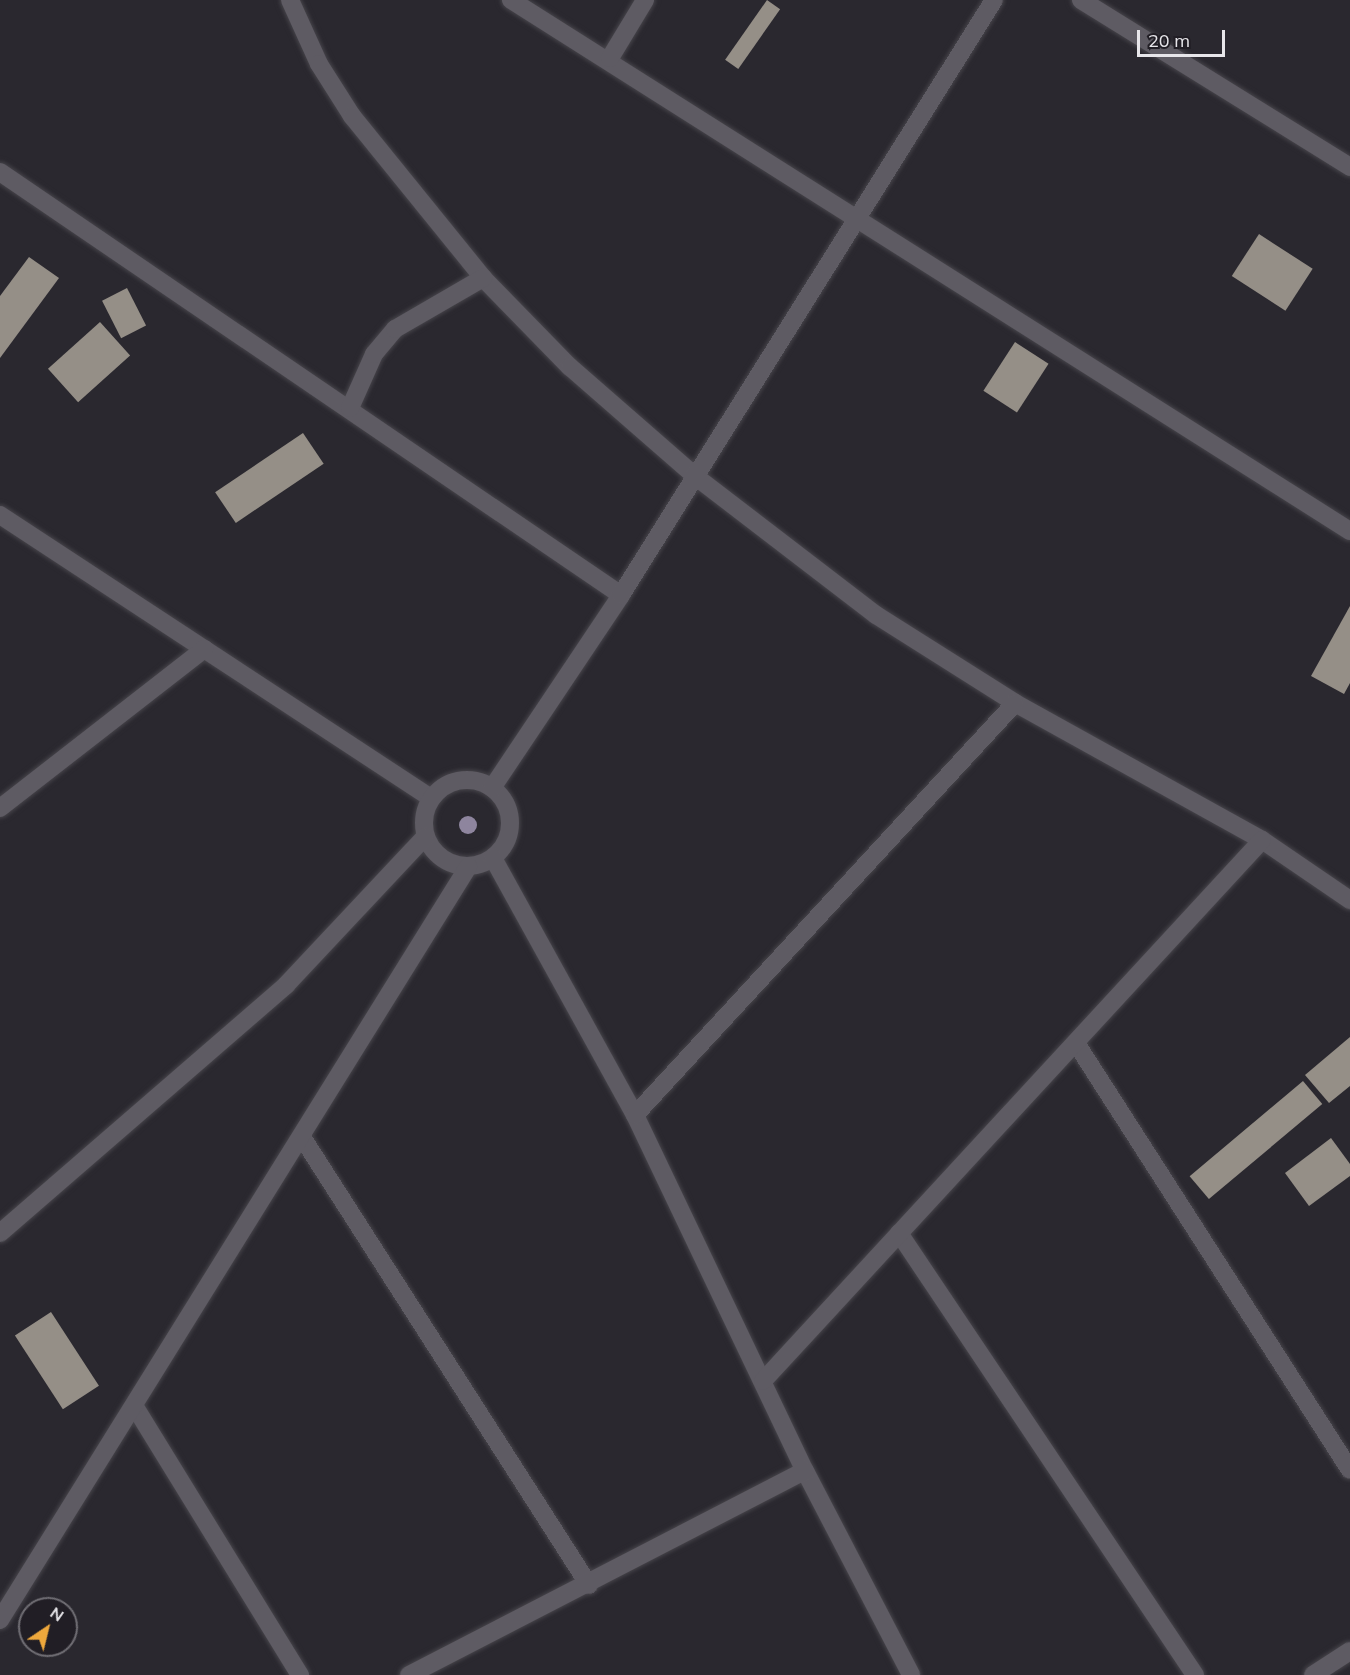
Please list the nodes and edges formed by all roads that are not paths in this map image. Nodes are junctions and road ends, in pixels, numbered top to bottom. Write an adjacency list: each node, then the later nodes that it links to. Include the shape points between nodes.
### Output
1 (290, 0): 10 (street, via 319,64 352,116)
2 (511, 0): 6 (street)
3 (645, 0): 6 (street)
4 (994, 0): 9 (street)
5 (1081, 0): 7 (street)
6 (610, 58): 9 (street)
7 (1350, 166)
8 (0, 172): 11 (street)
9 (855, 220): 12 (street); 14 (street)
10 (483, 278): 11 (street, via 395,329 374,354); 12 (street, via 570,367)
11 (350, 408): 15 (street)
12 (695, 476): 15 (street); 17 (street, via 876,615)
13 (0, 515): 16 (street)
14 (1350, 531)
15 (621, 595): 18 (street)
16 (204, 649): 19 (street); 20 (street)
17 (1015, 703): 22 (street); 27 (street)
18 (492, 788): 19 (street, via 466,780 440,788); 23 (street, via 508,809 510,822 503,848)
19 (431, 798): 21 (street, via 425,810)
20 (0, 808)
21 (425, 837): 24 (street, via 442,859); 29 (street, via 286,985)
22 (1262, 840): 25 (street); 26 (street)
23 (493, 858): 24 (street); 27 (street)
24 (468, 867): 28 (street)
25 (1350, 900)
26 (1076, 1043): 30 (street); 33 (street)
27 (635, 1115): 31 (street)
28 (302, 1137): 32 (street); 35 (street)
29 (0, 1233)
30 (899, 1233): 31 (street); 41 (street)
31 (763, 1381): 34 (street)
32 (135, 1407): 36 (street); 38 (street)
33 (1350, 1470)
34 (805, 1471): 35 (street); 40 (street)
35 (589, 1585): 39 (street)
36 (1, 1615)
37 (1350, 1651): 42 (street)
38 (300, 1675)
39 (409, 1675)
40 (911, 1675)
41 (1195, 1675)
42 (1313, 1675)

